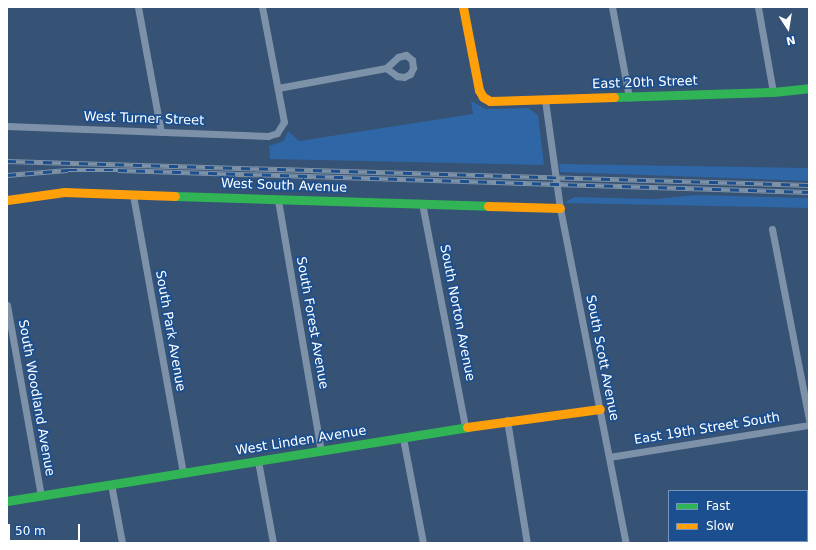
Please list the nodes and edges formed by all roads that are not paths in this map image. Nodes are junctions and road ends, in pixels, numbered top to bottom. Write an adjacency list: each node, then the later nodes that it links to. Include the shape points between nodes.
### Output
1 (138, 7): 13 (street)
2 (262, 7): 7 (street)
3 (463, 7): 11 (street, East 20th Street, via 479,90 483,96 490,101)
4 (612, 7): 10 (street)
5 (758, 7): 9 (street)
6 (386, 68): 7 (street)
7 (278, 88): 13 (street, West Turner Street, via 284,122 279,131 268,136)
8 (809, 88): 9 (street, East 20th Street)
9 (773, 92): 10 (street, East 20th Street)
10 (629, 97): 11 (street, East 20th Street)
11 (545, 100): 18 (street, South Scott Avenue)
12 (7, 126): 13 (street, West Turner Street)
13 (161, 132)
14 (133, 195): 15 (street, West South Avenue, via 64,192); 16 (street, West South Avenue); 30 (street, South Park Avenue)
15 (7, 200)
16 (278, 200): 17 (street, West South Avenue); 27 (street, South Forest Avenue)
17 (422, 203): 18 (street, West South Avenue); 25 (street, South Norton Avenue)
18 (560, 208): 21 (street, South Scott Avenue)
19 (772, 229): 23 (street)
20 (7, 305): 32 (street, South Woodland Avenue)
21 (600, 409): 22 (street, West Linden Avenue); 28 (street, South Scott Avenue)
22 (507, 420): 25 (street, West Linden Avenue); 37 (street)
23 (809, 420)
24 (809, 425): 28 (street, East 19th Street South)
25 (465, 427): 26 (street, West Linden Avenue)
26 (403, 438): 27 (street, West Linden Avenue); 36 (street)
27 (322, 451): 29 (street, West Linden Avenue)
28 (609, 457): 38 (street, South Scott Avenue)
29 (258, 461): 30 (street, West Linden Avenue); 35 (street)
30 (183, 472): 31 (street, West Linden Avenue)
31 (111, 484): 32 (street, West Linden Avenue); 34 (street)
32 (40, 495): 33 (street, West Linden Avenue)
33 (7, 501)
34 (122, 543)
35 (273, 543)
36 (423, 543)
37 (528, 543)
38 (626, 543)

